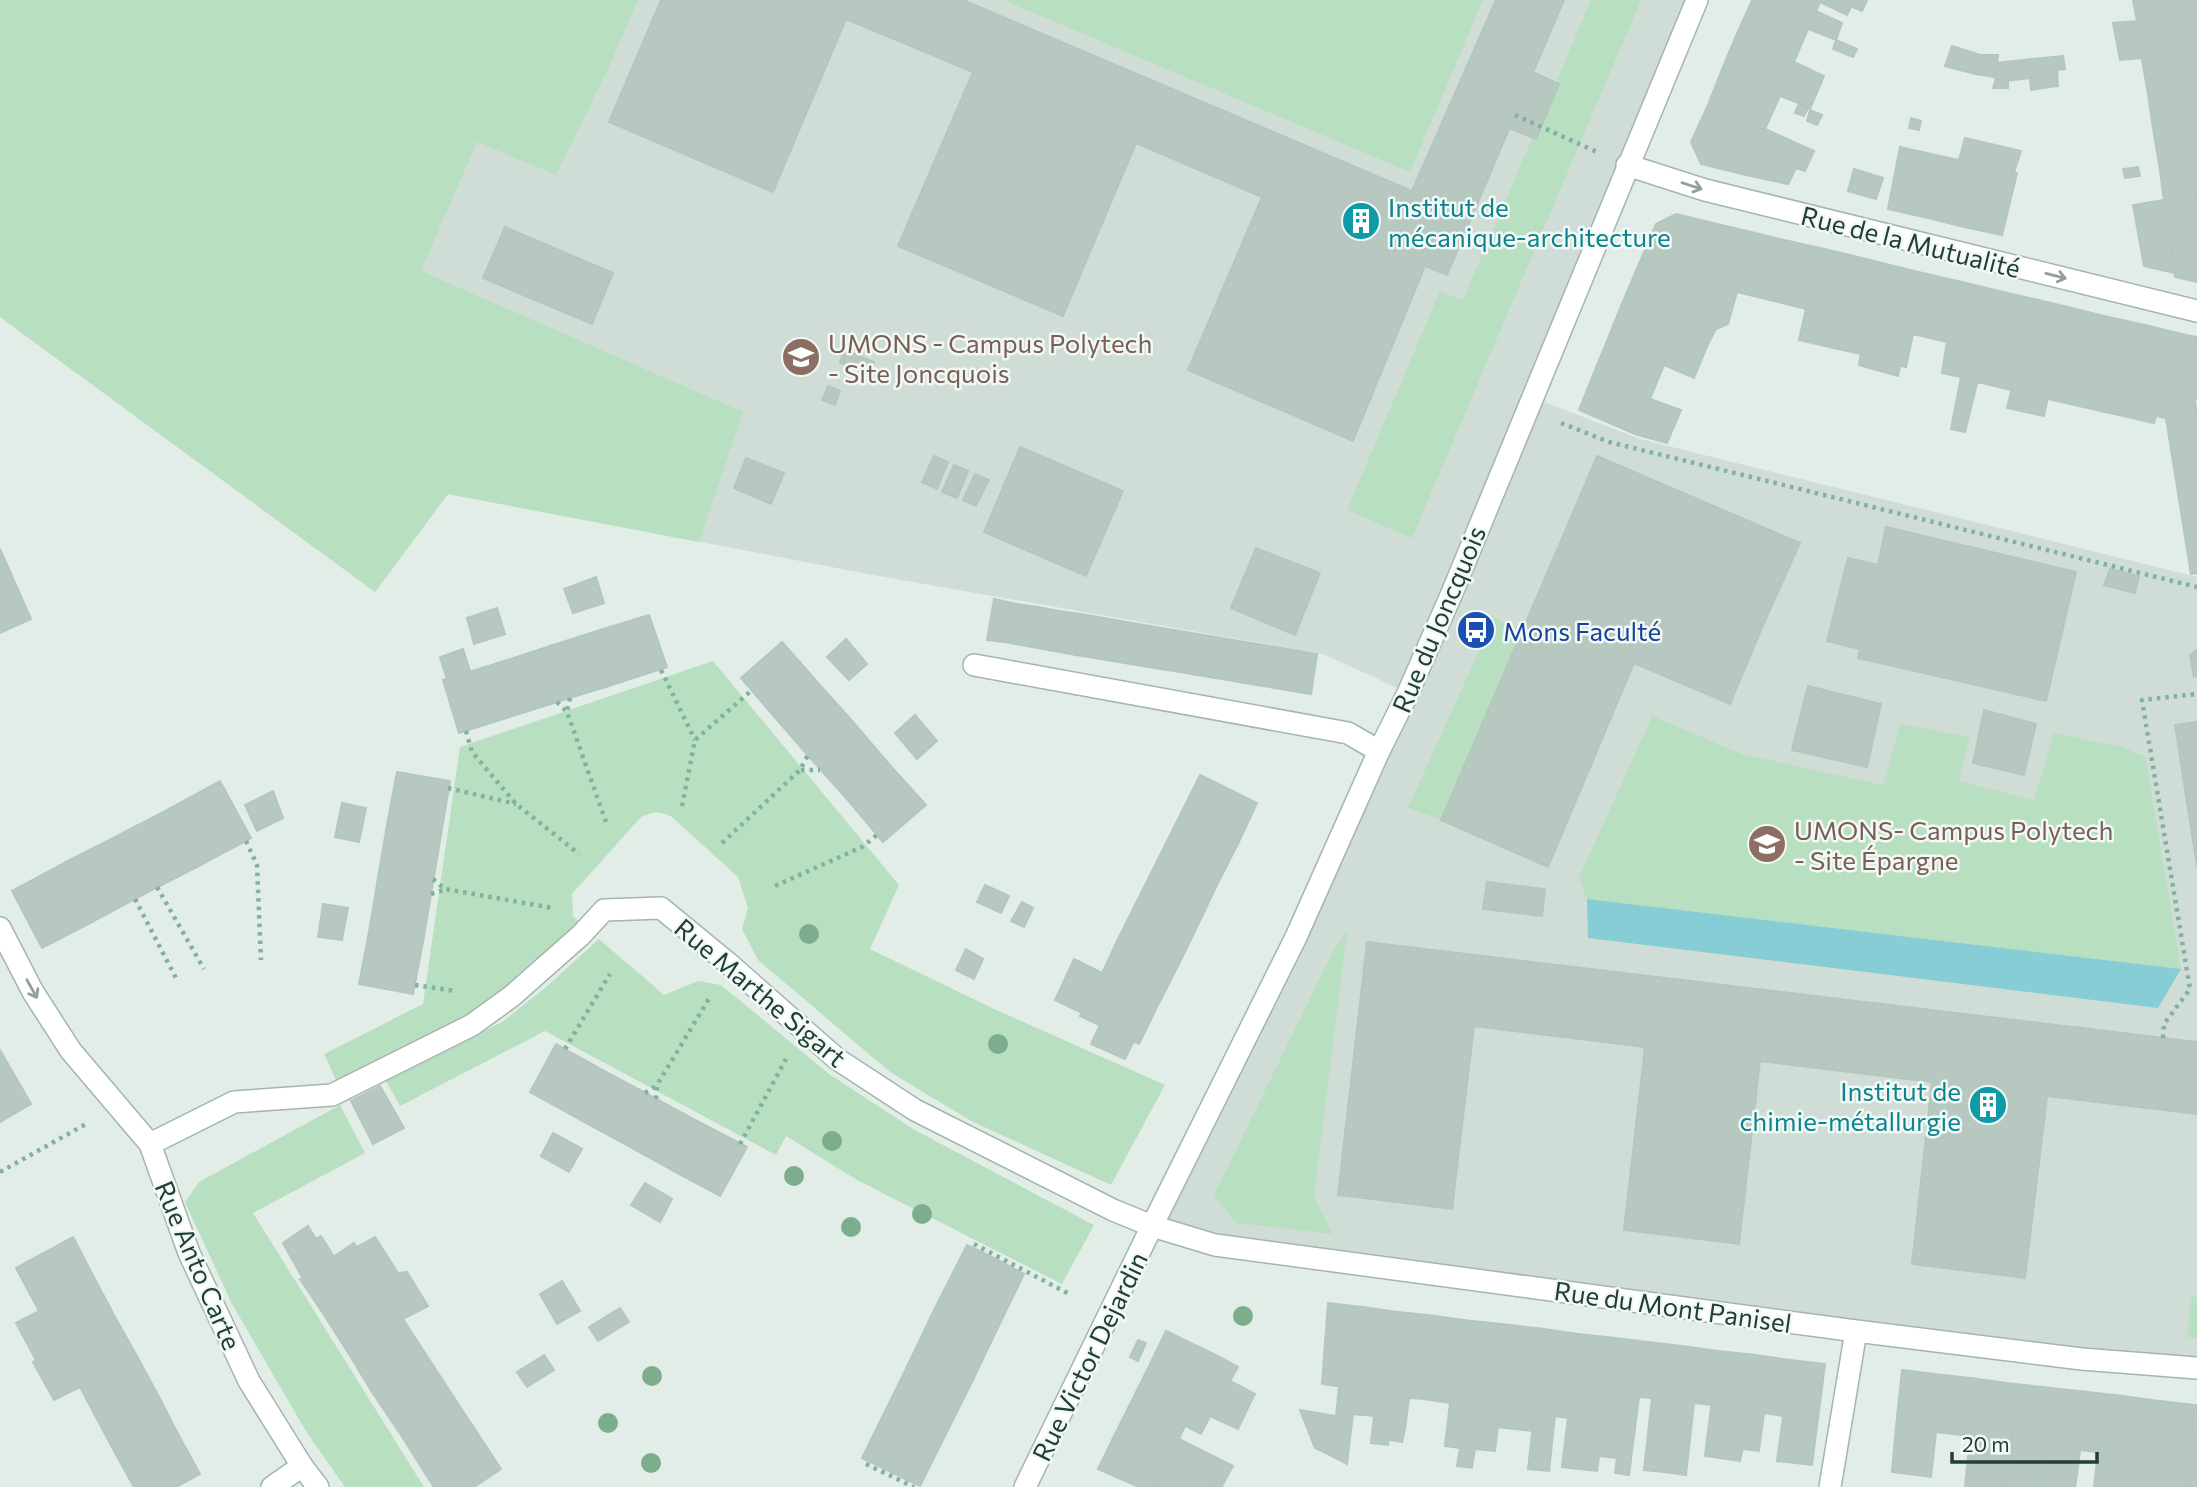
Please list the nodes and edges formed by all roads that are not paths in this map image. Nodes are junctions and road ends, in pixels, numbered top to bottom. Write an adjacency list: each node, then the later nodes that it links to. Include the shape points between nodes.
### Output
1 (1697, 0): 2 (street, Rue du Joncquois)
2 (1627, 165): 3 (street, Rue de la Mutualité, one-way to 3, via 1705,190); 5 (street, Rue du Joncquois, via 1452,593)
3 (2197, 311)
4 (974, 665): 5 (street, via 1348,733)
5 (1380, 751): 8 (street, Rue du Joncquois, via 1296,937)
6 (0, 928): 7 (street, Rue Anto Carte, one-way to 7, via 71,1051)
7 (150, 1144): 8 (street, Rue Marthe Sigart, via 234,1102 332,1095 472,1026 512,996 604,910 661,908 837,1059 915,1110); 11 (street, Rue Anto Carte, via 189,1253 244,1369)
8 (1152, 1226): 9 (street, Rue du Mont Panisel, via 1215,1245); 14 (street, Rue Victor Dejardin)
9 (1856, 1331): 10 (street, Rue du Mont Panisel); 15 (street)
10 (2197, 1368)
11 (302, 1466): 12 (street); 13 (street, Rue Anto Carte)
12 (272, 1487)
13 (318, 1487)
14 (1025, 1487)
15 (1830, 1487)

